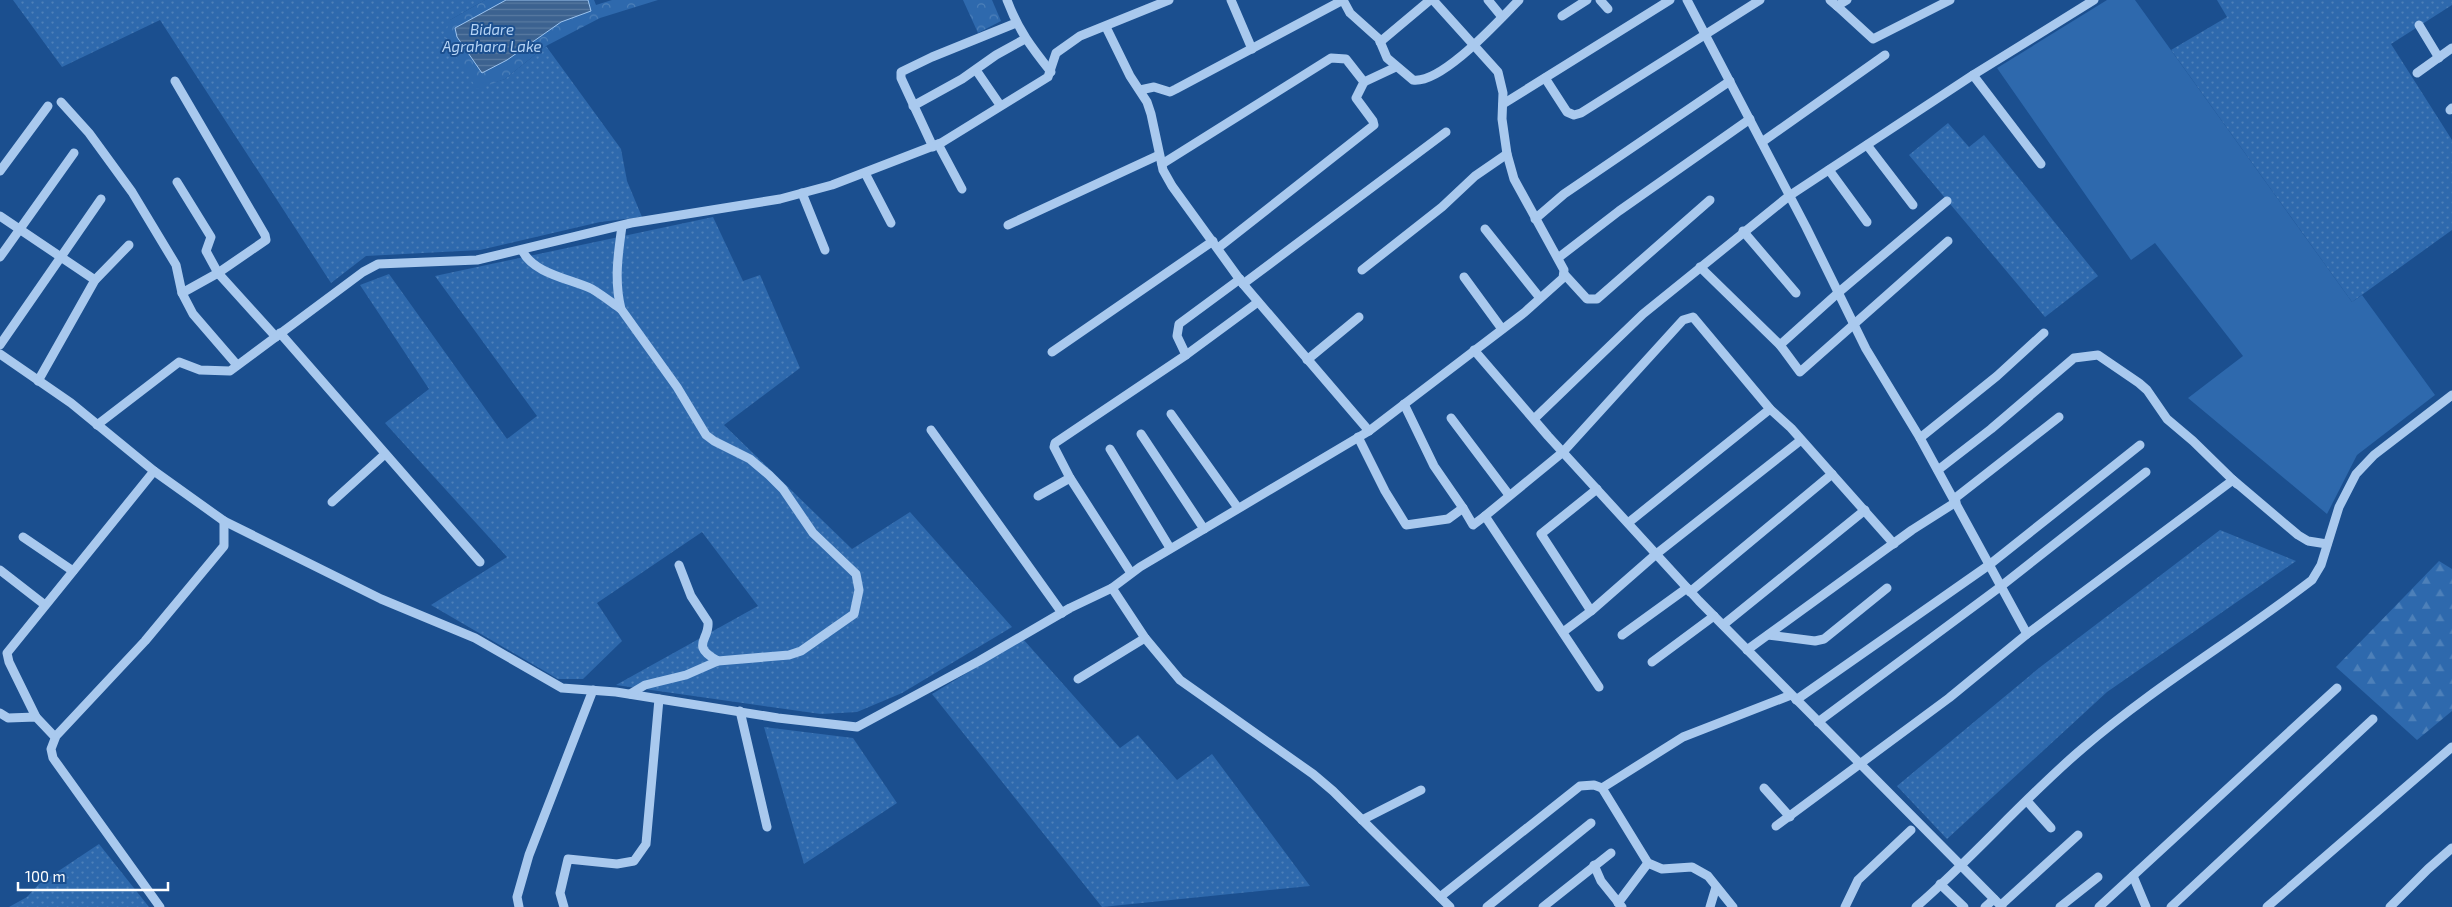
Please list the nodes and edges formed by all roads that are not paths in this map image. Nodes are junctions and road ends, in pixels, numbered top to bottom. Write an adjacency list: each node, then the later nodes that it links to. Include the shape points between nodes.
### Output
1 (1008, 0): 20 (street)
2 (1169, 0): 22 (street)
3 (1231, 0): 28 (street)
4 (1343, 0): 25 (street, via 1350,12); 28 (street)
5 (1432, 0): 25 (street); 26 (street)
6 (1488, 0): 19 (street)
7 (1519, 0): 19 (street)
8 (1587, 0): 18 (street)
9 (1600, 0): 17 (street)
10 (1670, 0): 36 (street)
11 (1687, 0): 23 (street)
12 (1760, 0): 23 (street)
13 (1847, 0): 16 (street)
14 (1950, 0): 16 (street, via 1873,39)
15 (2094, 0): 35 (street)
16 (1834, 3)
17 (1608, 9)
18 (1562, 16)
19 (1502, 17): 26 (street)
20 (1016, 23): 24 (street); 45 (street, via 901,72)
21 (2419, 25): 30 (street)
22 (1106, 27): 33 (street, via 1080,36 1060,48); 40 (street)
23 (1705, 34): 36 (street, via 1574,115 1567,112); 38 (street)
24 (1025, 39): 32 (street); 33 (street)
25 (1380, 42): 31 (street, via 1387,58)
26 (1474, 45): 31 (street, via 1443,70 1423,79 1413,80); 42 (street, via 1498,72)
27 (2452, 48): 30 (street)
28 (1252, 49): 40 (street, via 1170,92 1154,87)
29 (1885, 55): 48 (street)
30 (2439, 58): 34 (street)
31 (1396, 67): 39 (street)
32 (976, 70): 43 (street); 45 (street)
33 (1051, 72): 43 (street, via 1044,80)
34 (2417, 74)
35 (1973, 75): 49 (street); 54 (street)
36 (1545, 78): 42 (street)
37 (176, 81): 85 (street, via 265,235 266,240 262,244)
38 (1730, 81): 46 (street); 67 (street, via 1564,194)
39 (1364, 82): 53 (street, via 1346,59 1331,58); 77 (street, via 1356,98 1374,125)
40 (1140, 90): 53 (street, via 1151,114)
41 (61, 102): 91 (street, via 89,133 132,192 176,264)
42 (1503, 104): 52 (street)
43 (1000, 105): 50 (street)
44 (48, 106): 56 (street)
45 (913, 106): 50 (street)
46 (1750, 119): 48 (street); 82 (street)
47 (1446, 132): 89 (street)
48 (1762, 142): 61 (street)
49 (1867, 144): 55 (street); 65 (street)
50 (935, 146): 57 (street); 59 (street)
51 (74, 153): 72 (street)
52 (1507, 154): 67 (street, via 1514,178); 84 (street, via 1475,176 1442,207)
53 (1160, 159): 70 (street); 77 (street, via 1172,186)
54 (2041, 164)
55 (1828, 170): 61 (street); 68 (street)
56 (0, 171)
57 (865, 173): 60 (street); 69 (street)
58 (177, 182): 85 (street, via 211,237 206,251)
59 (962, 189)
60 (802, 193): 71 (street); 79 (street)
61 (1789, 196): 74 (street); 90 (street)
62 (101, 199): 81 (street)
63 (1710, 200): 86 (street, via 1597,299 1586,299)
64 (1948, 201): 90 (street)
65 (1913, 205)
66 (0, 216): 72 (street)
67 (1535, 219): 82 (street)
68 (1867, 222)
69 (891, 223)
70 (1008, 225)
71 (622, 226): 78 (street); 95 (street, via 616,269)
72 (20, 230): 80 (street); 81 (street)
73 (1485, 230): 93 (street)
74 (1743, 231): 83 (street); 92 (street)
75 (1948, 241): 97 (street)
76 (129, 245): 88 (street)
77 (1215, 245): 89 (street); 104 (street)
78 (522, 250): 95 (street, via 532,262 593,290); 100 (street, via 477,260 378,264)
79 (825, 250)
80 (0, 257)
81 (61, 257): 88 (street); 101 (street)
82 (1558, 258): 86 (street)
83 (1700, 267): 102 (street); 116 (street, via 1643,314)
84 (1362, 270)
85 (218, 273): 91 (street); 100 (street)
86 (1565, 275): 93 (street)
87 (1464, 277): 98 (street)
88 (94, 280): 109 (street)
89 (1242, 281): 94 (street); 106 (street, via 1179,324 1177,336)
90 (1839, 292): 97 (street); 102 (street)
91 (182, 293): 108 (street, via 193,314)
92 (1796, 294)
93 (1540, 298): 98 (street)
94 (1258, 302): 106 (street); 107 (street)
95 (621, 309): 173 (street, via 677,386 706,435 750,460 769,476 783,489 813,533 856,574 859,590 854,614 800,651 789,655)
96 (1360, 317): 107 (street)
97 (1853, 325): 102 (street, via 1800,372); 122 (street)
98 (1502, 329): 103 (street)
99 (2044, 333): 122 (street, via 1998,376)
100 (278, 335): 108 (street); 127 (street)
101 (0, 345)
102 (1780, 345)
103 (1474, 350): 111 (street); 116 (street)
104 (1052, 352)
105 (0, 354): 109 (street)
106 (1186, 355): 132 (street, via 1057,440 1054,446)
107 (1307, 360): 119 (street)
108 (237, 365): 117 (street, via 230,371 200,370 179,362)
109 (38, 381): 117 (street)
110 (2452, 395): 148 (street, via 2364,464 2338,507)
111 (1404, 404): 119 (street); 140 (street, via 1434,466)
112 (1770, 409): 123 (street); 126 (street, via 1693,317 1688,318); 144 (street)
113 (1171, 414): 139 (street)
114 (2059, 417): 137 (street)
115 (1452, 418): 135 (street)
116 (1534, 419): 126 (street)
117 (97, 425): 129 (street)
118 (931, 430): 163 (street)
119 (1369, 431): 121 (street)
120 (1141, 434): 145 (street)
121 (1358, 438): 139 (street); 140 (street, via 1406,525 1448,519)
122 (1920, 438): 128 (street)
123 (1801, 440): 131 (street); 150 (street)
124 (2140, 445): 153 (street)
125 (1110, 449): 149 (street)
126 (1563, 452): 134 (street); 135 (street)
127 (385, 454): 138 (street); 151 (street)
128 (1938, 470): 133 (street, via 2074,358 2098,355 2143,386 2167,419); 137 (street)
129 (154, 471): 143 (street); 155 (street)
130 (2146, 472): 157 (street)
131 (1832, 474): 141 (street); 160 (street)
132 (1070, 478): 136 (street); 156 (street)
133 (2238, 484): 148 (street, via 2298,535 2308,541); 167 (street, via 2233,480)
134 (1597, 489): 144 (street); 162 (street, via 1541,534)
135 (1509, 495): 142 (street)
136 (1038, 496)
137 (1955, 501): 147 (street); 153 (street)
138 (332, 502)
139 (1238, 508): 145 (street)
140 (1464, 508): 142 (street, via 1473,525)
141 (1865, 510): 147 (street); 165 (street)
142 (1485, 516): 166 (street)
143 (224, 520): 179 (street, via 381,599 475,638 562,688); 188 (street, via 224,546 145,641)
144 (1628, 523): 150 (street)
145 (1204, 529): 149 (street)
146 (23, 537): 155 (street)
147 (1894, 544): 169 (street)
148 (2326, 544): 194 (street, via 2321,565 2312,580 2223,646 2148,695 2082,749)
149 (1170, 548): 156 (street)
150 (1655, 555): 160 (street); 162 (street)
151 (480, 562)
152 (679, 565): 173 (street, via 691,596 708,622 702,645 710,657)
153 (1989, 565): 157 (street); 181 (street)
154 (0, 570): 161 (street)
155 (73, 571): 161 (street)
156 (1131, 573): 158 (street)
157 (2000, 587): 167 (street); 187 (street)
158 (1112, 588): 163 (street); 170 (street)
159 (1886, 588): 169 (street, via 1824,639 1815,641)
160 (1688, 590): 164 (street); 168 (street)
161 (45, 605): 174 (street, via 7,654)
162 (1592, 611): 166 (street)
163 (1062, 612): 183 (street, via 857,727)
164 (1714, 616): 165 (street); 175 (street)
165 (1723, 625): 171 (street)
166 (1563, 632): 177 (street)
167 (2027, 634): 190 (street, via 1949,698)
168 (1622, 635)
169 (1768, 635): 171 (street)
170 (1145, 638): 176 (street); 196 (street, via 1180,680 1313,774)
171 (1747, 650): 181 (street)
172 (0, 655): 174 (street)
173 (718, 661): 180 (street, via 686,675 645,685)
174 (9, 662): 185 (street)
175 (1652, 662)
176 (1078, 679)
177 (1599, 687)
178 (2336, 688): 208 (street)
179 (593, 690): 180 (street); 216 (street, via 529,855 517,897)
180 (630, 694): 182 (street)
181 (1794, 697): 187 (street); 191 (street, via 1683,737)
182 (659, 699): 183 (street); 217 (street, via 646,844 634,861 617,864 568,859 560,893)
183 (740, 711): 199 (street)
184 (0, 713): 185 (street, via 8,718)
185 (36, 717): 188 (street)
186 (2373, 719): 230 (street)
187 (1818, 722): 190 (street)
188 (55, 737): 215 (street, via 51,748 53,758)
189 (2452, 747): 231 (street)
190 (1859, 763): 195 (street); 206 (street)
191 (1602, 788): 205 (street); 212 (street, via 1580,786)
192 (1764, 788): 195 (street)
193 (1421, 790): 196 (street)
194 (2027, 801): 200 (street); 206 (street)
195 (1790, 817): 198 (street)
196 (1362, 820): 212 (street)
197 (1591, 824): 219 (street)
198 (1776, 826)
199 (767, 827)
200 (2052, 828)
201 (1911, 830): 223 (street, via 1858,880)
202 (2078, 835): 213 (street)
203 (2452, 848): 232 (street)
204 (1611, 853): 207 (street)
205 (1648, 863): 211 (street, via 1662,869 1692,867 1708,876); 214 (street)
206 (1960, 864): 210 (street); 213 (street)
207 (1594, 865): 214 (street, via 1601,881); 220 (street)
208 (2133, 876): 228 (street); 229 (street)
209 (2098, 877): 227 (street)
210 (1940, 884): 224 (street); 225 (street)
211 (1716, 887): 221 (street); 222 (street)
212 (1440, 897): 218 (street)
213 (1999, 904): 226 (street)
214 (1620, 905)
215 (160, 907)
216 (519, 907)
217 (564, 907)
218 (1450, 907)
219 (1487, 907)
220 (1543, 907)
221 (1710, 907)
222 (1733, 907)
223 (1845, 907)
224 (1916, 907)
225 (1964, 907)
226 (1985, 907)
227 (2060, 907)
228 (2099, 907)
229 (2146, 907)
230 (2171, 907)
231 (2267, 907)
232 (2390, 907)

